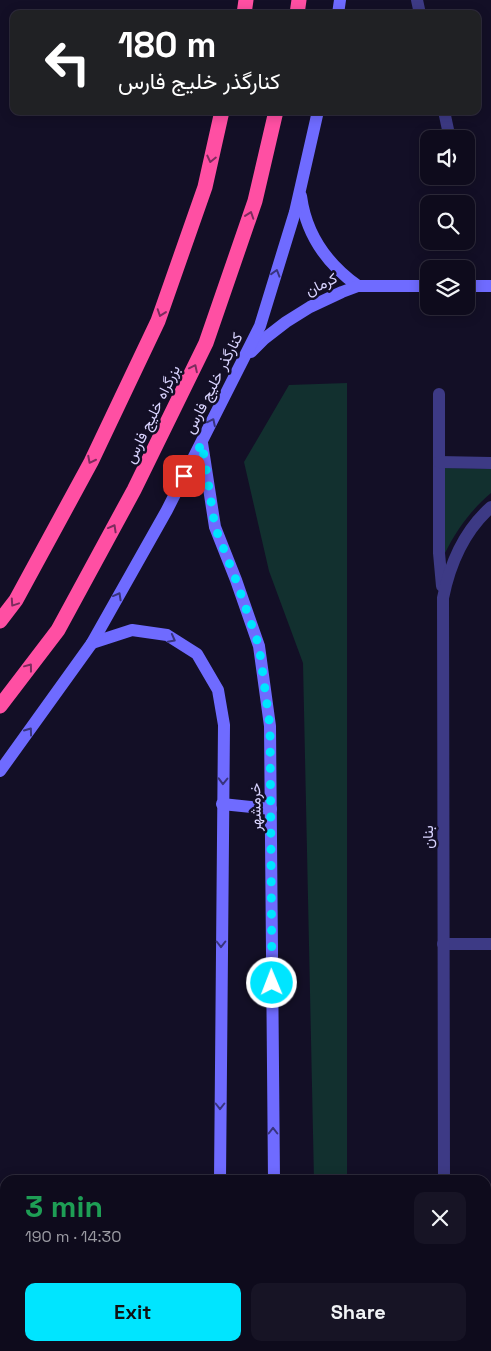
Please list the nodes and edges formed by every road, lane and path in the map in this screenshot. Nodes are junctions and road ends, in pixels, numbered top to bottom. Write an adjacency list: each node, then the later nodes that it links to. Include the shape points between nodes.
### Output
1 (221, 115): 18 (highway, one-way to 18, via 205,187 158,321 90,462 16,600)
2 (275, 115): 20 (highway, بزرگراه خلیج فارس, one-way to 2, via 58,630 134,490 206,343 255,201)
3 (317, 115): 6 (street, کنارگذر خلیج فارس)
4 (445, 115): 5 (street)
5 (448, 130)
6 (300, 190): 7 (street, via 302,208 315,241 335,267); 11 (street, کنارگذر خلیج فارس, one-way to 6, via 260,326)
7 (358, 286): 8 (street, کرمان); 11 (street, کرمان, via 326,299 286,322)
8 (420, 286)
9 (475, 286): 10 (street)
10 (491, 286)
11 (244, 358): 13 (street, کنارگذر خلیج فارس, one-way to 11)
12 (439, 394): 14 (street)
13 (202, 443): 19 (street, کنارگذر خلیج فارس, one-way to 13); 23 (street, خرمشهر, via 215,527 259,646 270,726)
14 (439, 462): 15 (street); 17 (street, via 439,553)
15 (491, 463)
16 (491, 507): 17 (street, بنان, via 462,543 450,569)
17 (443, 598): 24 (street, بنان)
18 (0, 621)
19 (92, 643): 21 (street, کنارگذر خلیج فارس, one-way to 19); 22 (street, one-way to 22, via 132,630 167,636 197,654 218,690 224,725)
20 (0, 706)
21 (0, 771)
22 (222, 804): 23 (street); 26 (street, one-way to 26)
23 (271, 809): 27 (street, خرمشهر, one-way to 23)
24 (444, 944): 25 (street); 28 (street, بنان)
25 (491, 944)
26 (220, 1175)
27 (274, 1175)
28 (444, 1175)

